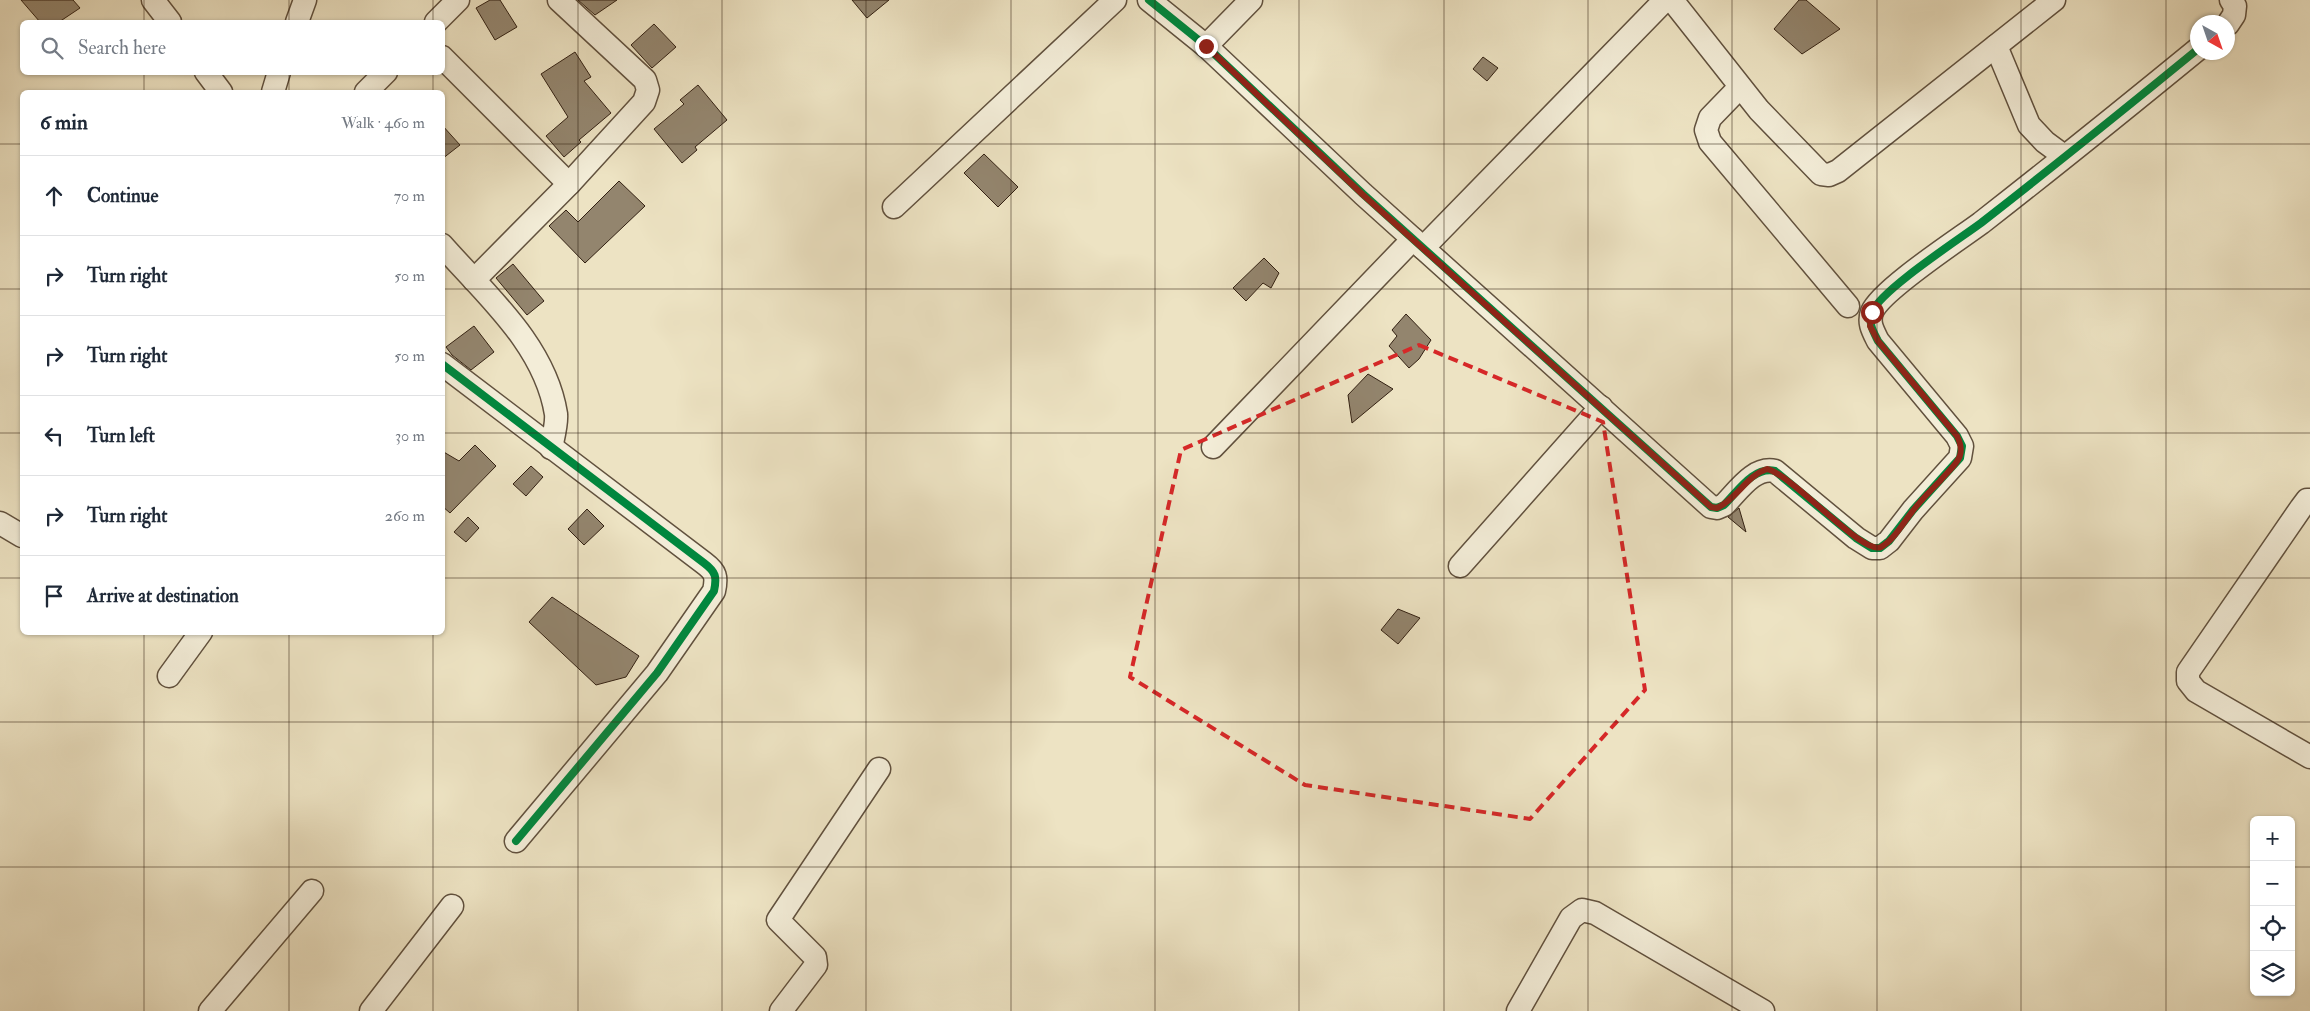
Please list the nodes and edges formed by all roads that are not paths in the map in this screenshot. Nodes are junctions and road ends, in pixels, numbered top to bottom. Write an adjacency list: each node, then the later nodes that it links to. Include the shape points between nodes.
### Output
1 (153, 0): 12 (street)
2 (306, 0): 13 (street)
3 (458, 0): 14 (street)
4 (559, 0): 27 (street, via 645,80 648,90 644,102)
5 (1115, 0): 28 (street)
6 (1149, 0): 15 (street)
7 (1252, 0): 15 (street)
8 (2054, 0): 16 (street)
9 (2230, 0): 11 (street, via 2235,6)
10 (1679, 3): 22 (street); 29 (street)
11 (2234, 15)
12 (168, 20)
13 (298, 20)
14 (438, 20)
15 (1206, 46): 29 (street)
16 (1996, 46): 22 (street, via 1829,175 1821,174 1794,149); 26 (street, via 2029,125)
17 (2190, 55): 26 (street)
18 (445, 60): 27 (street)
19 (208, 75): 23 (street)
20 (277, 75): 24 (street)
21 (383, 75): 25 (street)
22 (1740, 87): 32 (street, via 1710,118 1706,130 1710,142)
23 (220, 90)
24 (274, 90)
25 (368, 90)
26 (2064, 156): 34 (street, via 1909,276 1872,312 1870,326 1878,341 1962,446 1960,458 1889,542 1880,548 1872,548 1856,538 1783,476 1767,469 1754,475 1724,505 1711,507)
27 (569, 184): 31 (street)
28 (894, 207)
29 (1418, 244): 34 (street); 35 (street)
30 (445, 248): 31 (street)
31 (474, 280): 36 (street, via 516,327 536,358 556,416)
32 (1848, 306)
33 (445, 366): 36 (street)
34 (1601, 407): 40 (street)
35 (1213, 447)
36 (551, 448): 45 (street, via 713,570 717,579 714,591 656,673)
37 (2310, 500): 43 (street, via 2295,516 2196,657 2188,672 2188,681 2196,692)
38 (0, 523): 39 (street)
39 (20, 535)
40 (1460, 566)
41 (194, 635): 42 (street)
42 (169, 676)
43 (2310, 757)
44 (880, 769): 50 (street, via 778,920 808,949 816,965)
45 (516, 841)
46 (312, 891): 48 (street)
47 (452, 906): 49 (street)
48 (210, 1011)
49 (371, 1011)
50 (781, 1011)
51 (1518, 1011): 52 (street, via 1571,918 1582,910 1594,913)
52 (1763, 1011)

